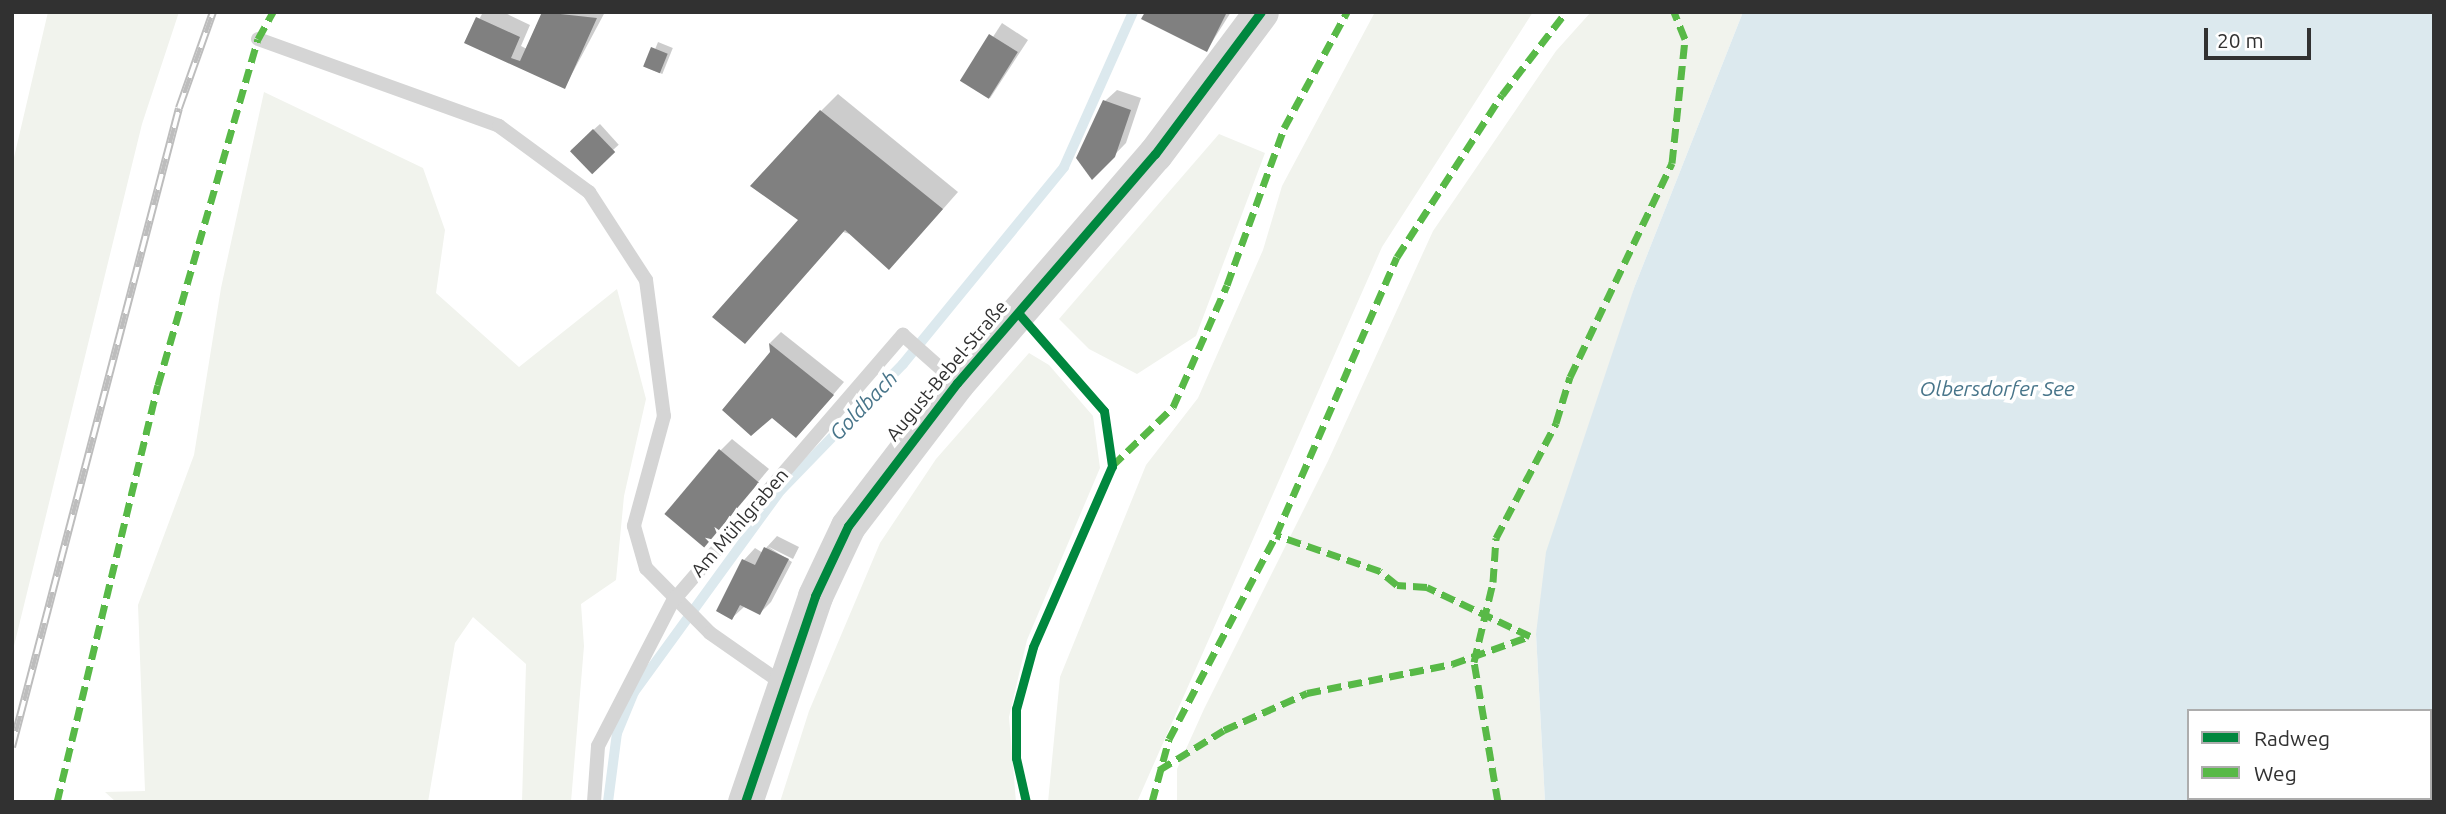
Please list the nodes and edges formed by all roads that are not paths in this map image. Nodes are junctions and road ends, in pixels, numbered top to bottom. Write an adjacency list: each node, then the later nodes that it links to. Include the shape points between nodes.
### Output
1 (1261, 12): 3 (street, August-Bebel-Straße, via 1155,154)
2 (258, 39): 4 (lane, via 499,126 589,192 646,280 664,416 635,526 646,568)
3 (948, 374): 4 (lane, Am Mühlgraben, via 905,337); 5 (street, August-Bebel-Straße, via 848,526)
4 (673, 601): 5 (lane); 6 (lane, Am Mühlgraben, via 598,746)
5 (783, 684): 7 (street, August-Bebel-Straße)
6 (594, 802)
7 (745, 802)

